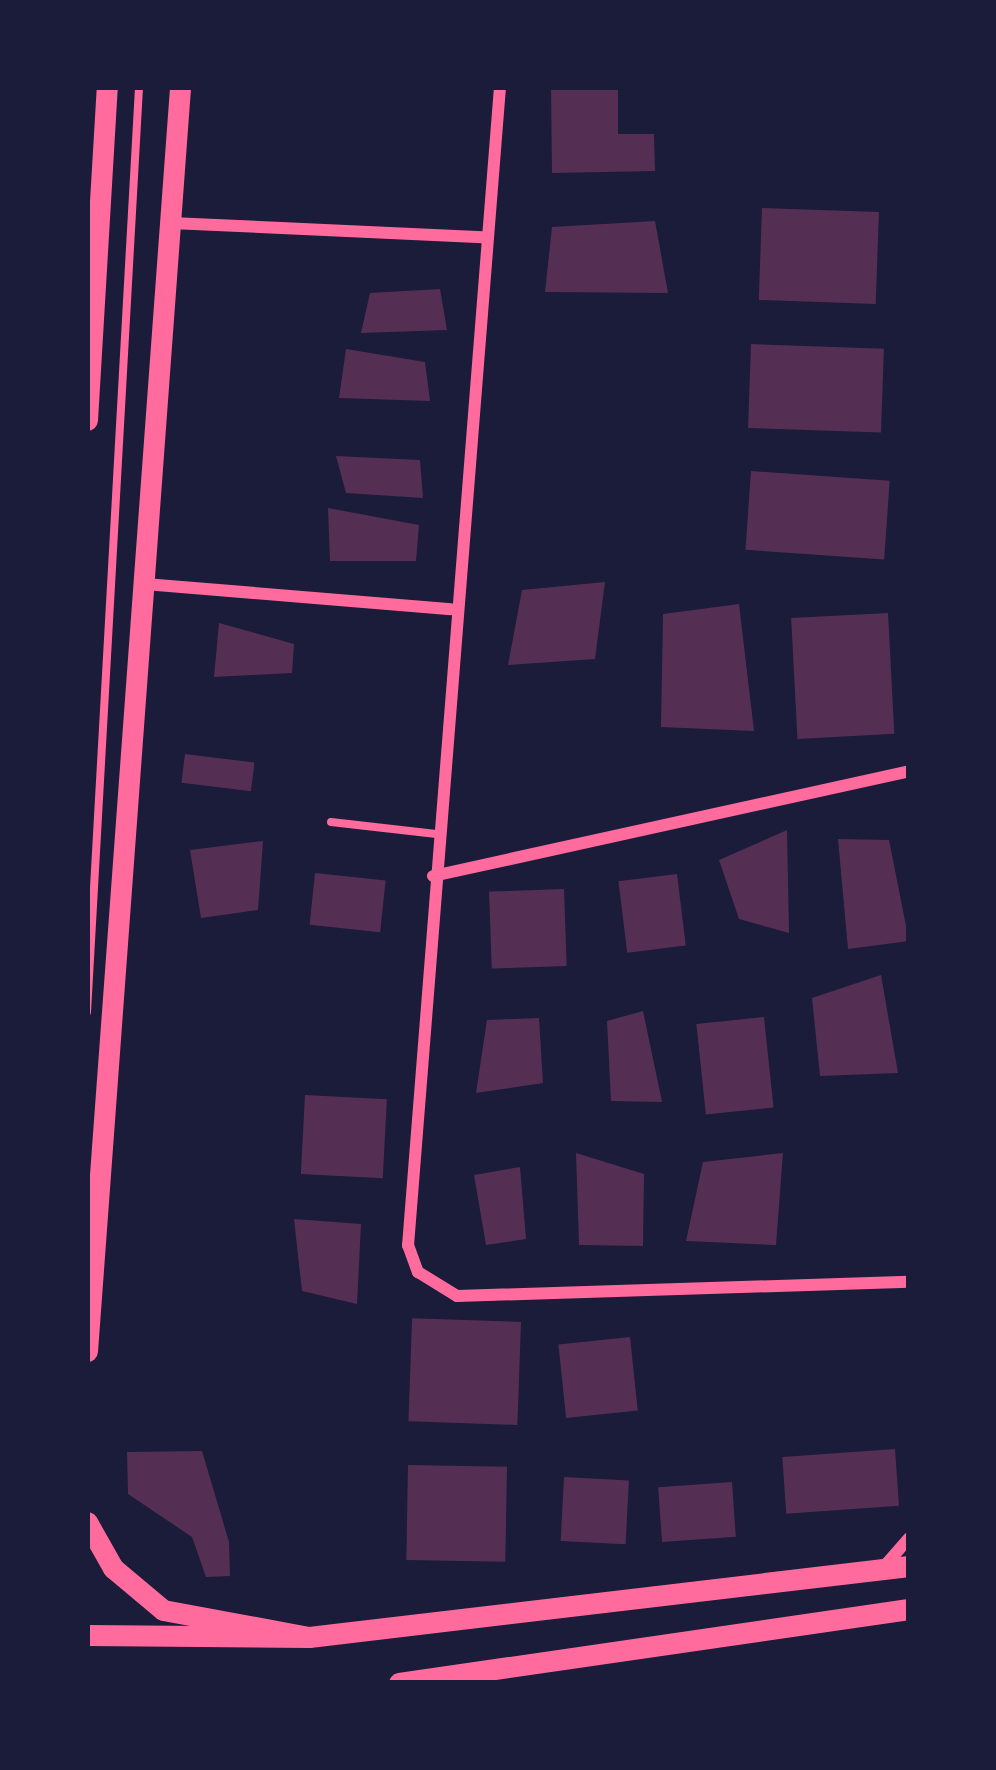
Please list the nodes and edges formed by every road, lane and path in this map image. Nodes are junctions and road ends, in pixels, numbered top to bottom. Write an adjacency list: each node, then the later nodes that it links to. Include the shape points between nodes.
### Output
1 (107, 87): 7 (main road)
2 (139, 87): 14 (lane)
3 (180, 87): 5 (main road)
4 (500, 87): 6 (street)
5 (171, 223): 6 (street); 8 (main road)
6 (483, 237): 9 (street)
7 (87, 420)
8 (145, 584): 9 (street); 16 (main road)
9 (451, 609): 12 (street)
10 (909, 771): 13 (street)
11 (331, 822): 12 (lane)
12 (436, 835): 13 (street)
13 (433, 876): 15 (street, via 406,1216 408,1245 434,1288 496,1297)
14 (87, 1012)
15 (909, 1282)
16 (87, 1352)
17 (87, 1522): 23 (main road, via 112,1568 163,1610)
18 (909, 1538): 20 (street)
19 (909, 1566): 20 (main road)
20 (881, 1570): 23 (main road)
21 (906, 1614): 24 (main road)
22 (87, 1635): 23 (main road)
23 (309, 1637)
24 (399, 1683)

